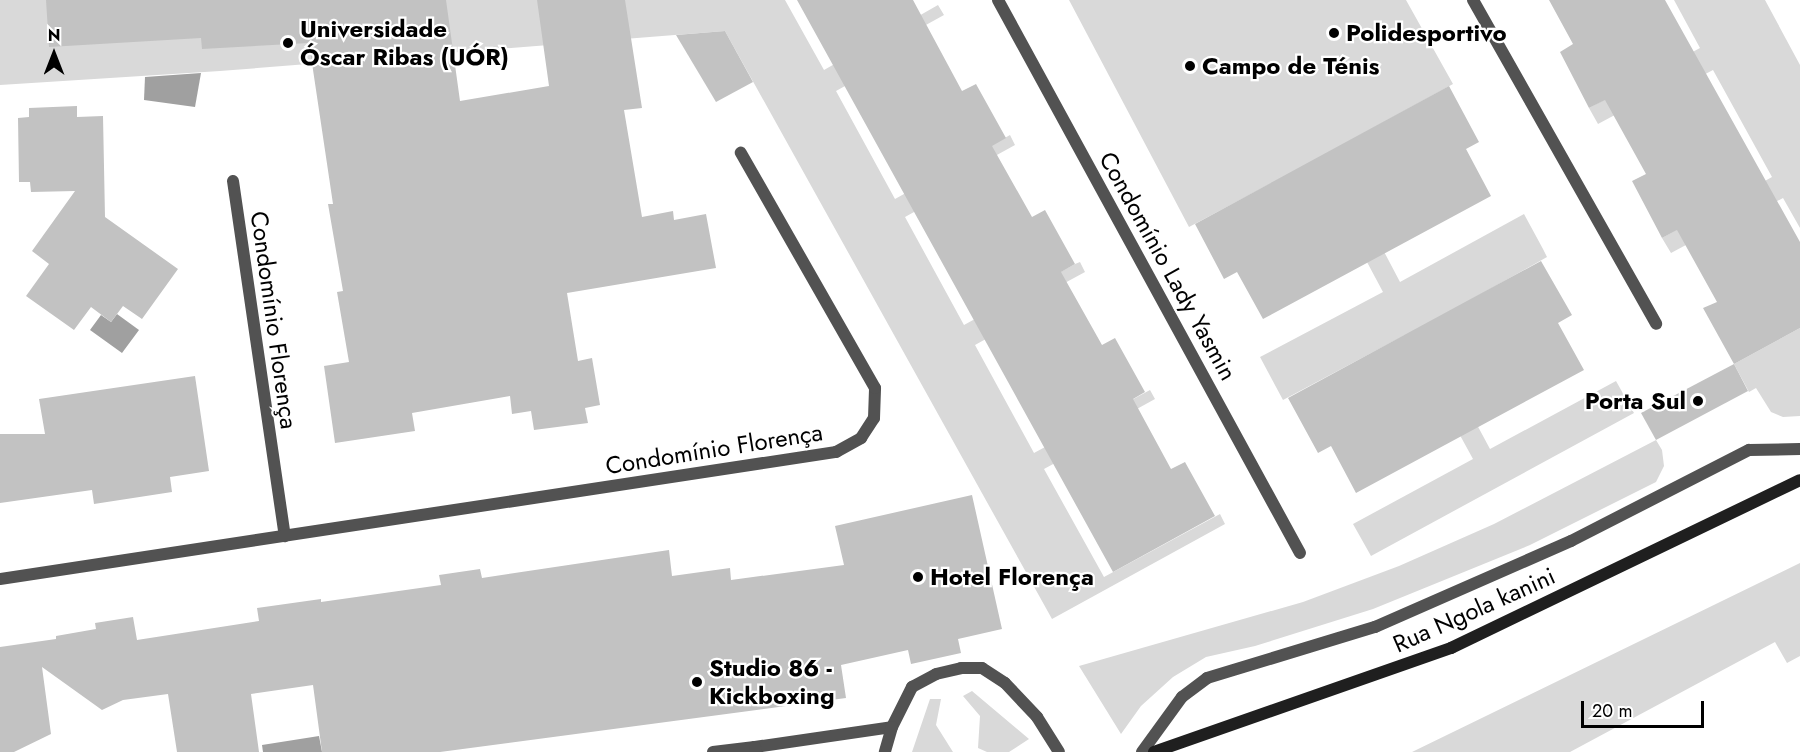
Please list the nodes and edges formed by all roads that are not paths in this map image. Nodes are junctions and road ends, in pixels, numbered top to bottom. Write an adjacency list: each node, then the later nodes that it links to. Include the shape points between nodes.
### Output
1 (998, 0): 9 (lane, Condomínio Lady Yasmin)
2 (1473, 0): 5 (lane)
3 (741, 153): 8 (lane, Condomínio Florença, via 875,388 874,418 861,438 836,452)
4 (232, 181): 8 (lane, Condomínio Florença)
5 (1656, 324)
6 (1800, 449): 16 (lane, via 1749,450 1571,542 1375,627 1207,678 1182,697)
7 (1800, 480): 17 (main road, Rua Ngola kanini, via 1451,648)
8 (285, 536): 10 (lane, Condomínio Florença)
9 (1300, 553)
10 (0, 579)
11 (892, 728): 12 (lane); 14 (lane); 15 (lane, via 912,687 936,674 982,668 1005,683 1037,717)
12 (755, 749): 13 (lane)
13 (713, 752)
14 (885, 752)
15 (1059, 752)
16 (1142, 752)
17 (1154, 752)

